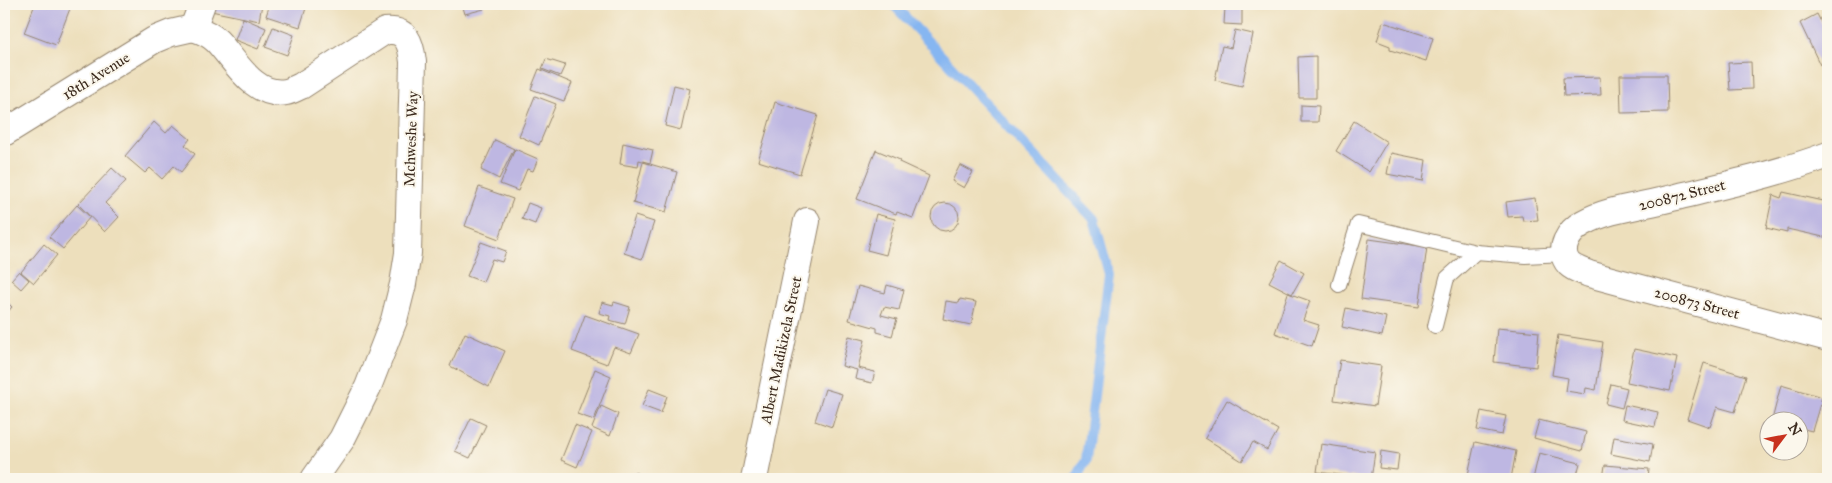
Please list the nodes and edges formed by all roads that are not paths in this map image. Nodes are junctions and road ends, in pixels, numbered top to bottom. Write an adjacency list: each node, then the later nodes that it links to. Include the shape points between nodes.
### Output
1 (202, 4): 2 (street)
2 (193, 28): 3 (street, 18th Avenue, via 154,40); 11 (street, Mchweshe Way, via 216,41 257,85 272,91 286,92 301,86 385,30 402,34 411,49 408,253 403,284 394,320 368,387 342,439)
3 (4, 133)
4 (1828, 155): 7 (street, 200872 Street, via 1724,185 1604,214 1582,223 1573,231 1564,243)
5 (807, 221): 12 (street, Albert Madikizela Street)
6 (1476, 252): 7 (lane); 8 (lane, via 1358,224); 9 (lane, via 1447,278)
7 (1566, 259): 10 (street, 200873 Street, via 1589,274)
8 (1339, 285)
9 (1435, 326)
10 (1828, 338)
11 (314, 479)
12 (754, 479)

